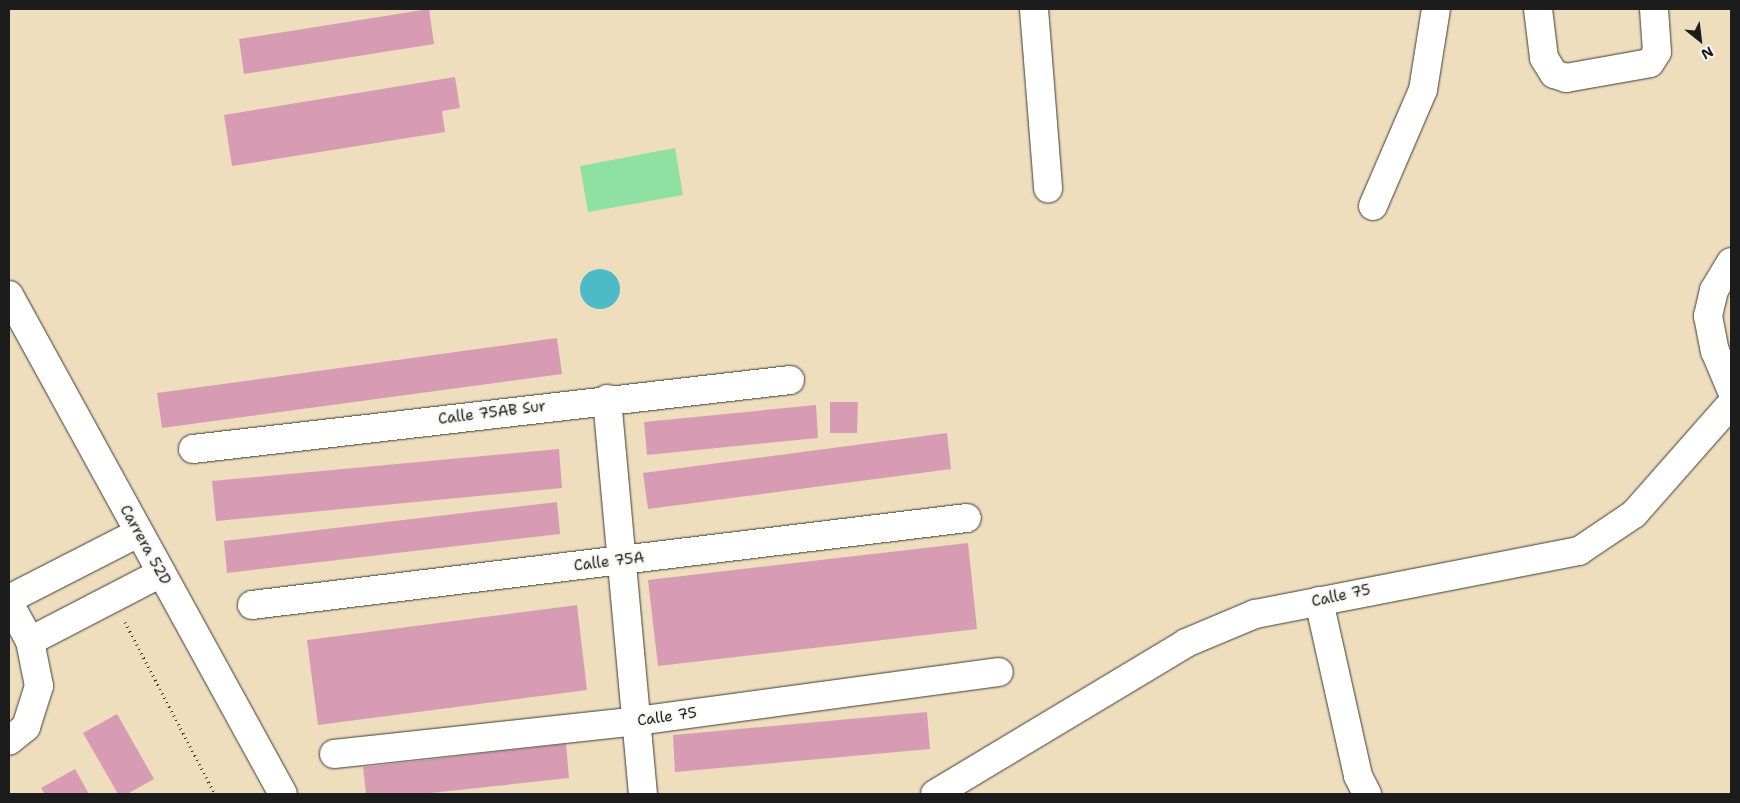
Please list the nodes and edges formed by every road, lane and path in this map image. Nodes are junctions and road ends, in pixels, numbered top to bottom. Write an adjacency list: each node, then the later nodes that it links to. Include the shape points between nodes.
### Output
1 (1034, 9): 5 (street)
2 (1436, 9): 6 (street, via 1423,90)
3 (1538, 9): 4 (street, via 1544,58 1554,74 1566,78 1650,63 1657,52)
4 (1654, 9)
5 (1048, 188)
6 (1373, 206)
7 (1731, 262): 10 (street, via 1714,290 1708,316 1715,351)
8 (9, 295): 15 (street, Carrera 52D)
9 (790, 380): 11 (street, Calle 75AB Sur)
10 (1731, 389)
11 (606, 399): 13 (street, Calle 75AB Sur); 16 (street)
12 (1731, 404): 20 (street, Calle 75, via 1634,514 1580,552)
13 (193, 449)
14 (967, 518): 16 (street, Calle 75A)
15 (138, 533): 17 (street, Carrera 52D); 19 (street)
16 (622, 560): 22 (street, Calle 75A); 25 (street)
17 (160, 573): 18 (street); 29 (street, Carrera 52D)
18 (113, 598): 23 (street); 28 (path)
19 (9, 599)
20 (1319, 601): 31 (street, Calle 75, via 1255,614 1186,643); 32 (street, via 1358,776)
21 (9, 603): 23 (street)
22 (252, 605)
23 (30, 641): 26 (street, via 39,686 26,727)
24 (998, 672): 25 (street, Calle 75)
25 (637, 721): 27 (street, Calle 75); 30 (street)
26 (9, 742)
27 (334, 754)
28 (215, 794)
29 (283, 794)
30 (643, 794)
31 (934, 794)
32 (1367, 794)

